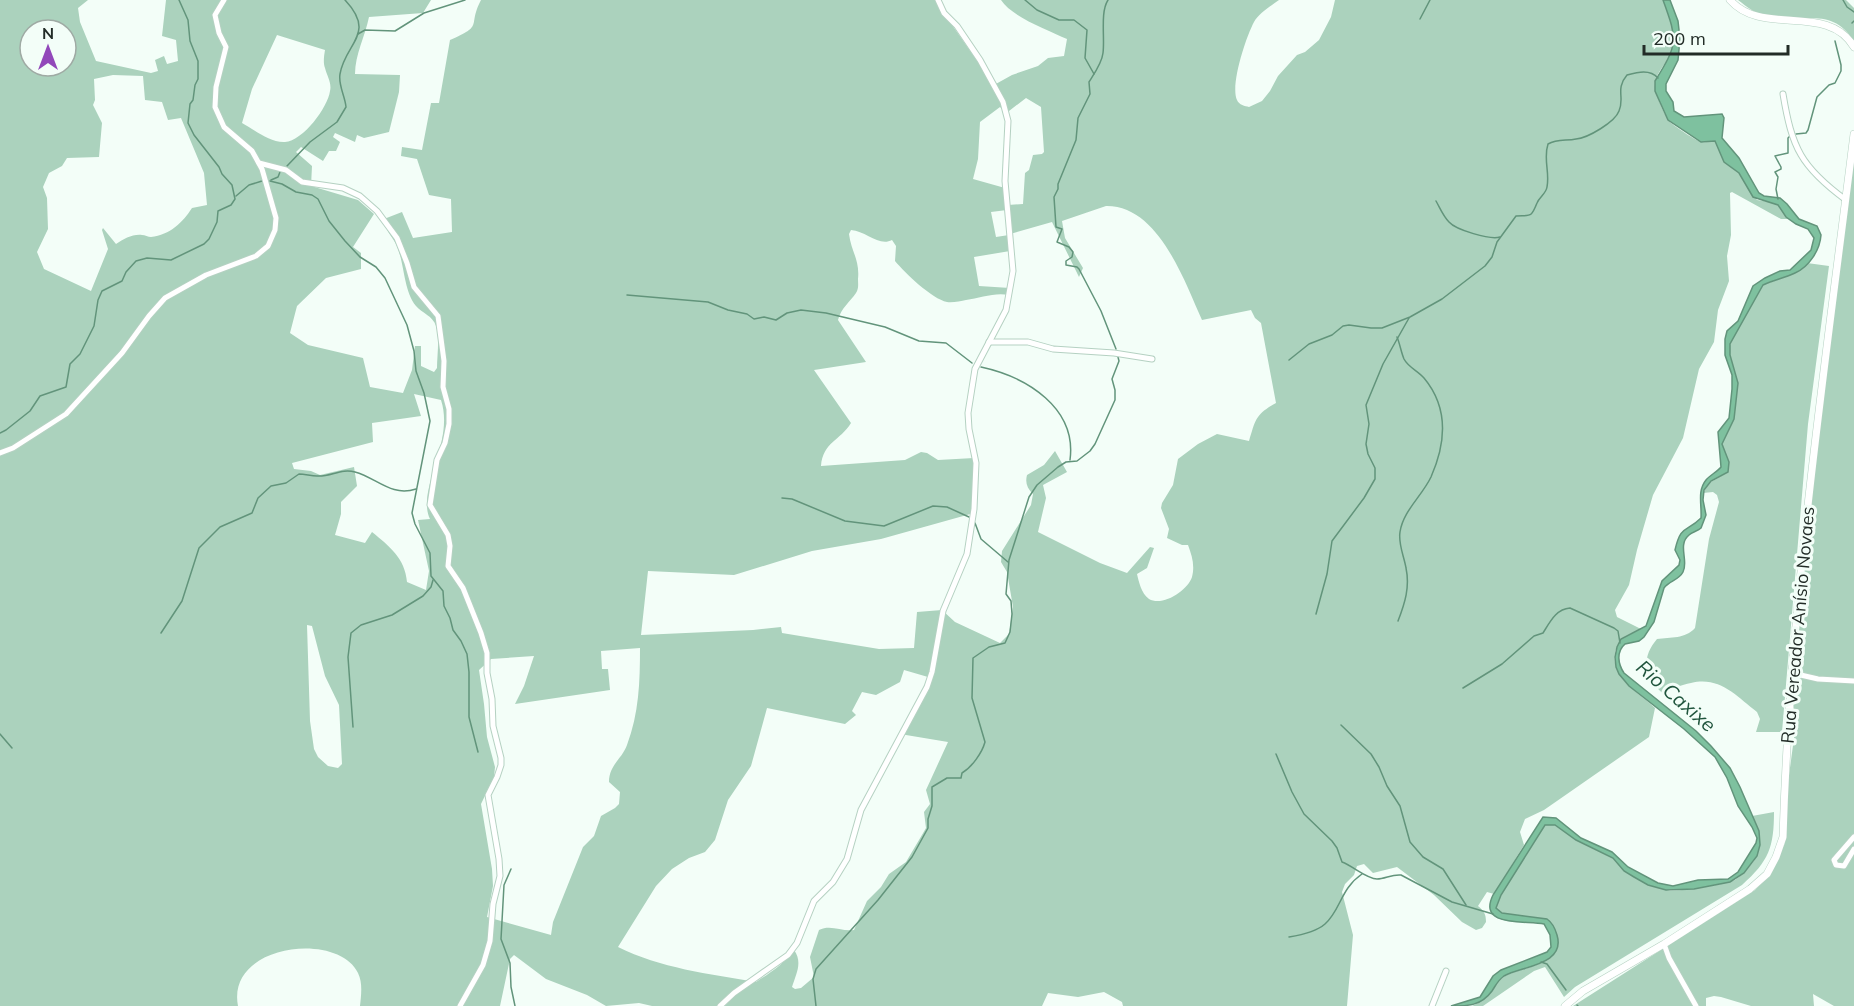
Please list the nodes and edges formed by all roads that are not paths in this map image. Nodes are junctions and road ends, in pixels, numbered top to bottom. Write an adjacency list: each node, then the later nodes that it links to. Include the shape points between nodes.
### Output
1 (224, 0): 7 (street, via 215,15 226,47 215,107 224,127 252,151)
2 (938, 0): 9 (street, via 980,60 1003,102 1008,121 1005,181 1013,271 1006,310)
3 (1730, 0): 4 (main road, via 1751,15 1832,27)
4 (1854, 47)
5 (1783, 94): 8 (street, via 1792,135 1808,167)
6 (1854, 134): 8 (main road, Rua Vereador Anísio Novaes)
7 (259, 163): 11 (street, via 276,218 268,246 256,256 206,275 165,298 66,414); 18 (street, via 286,170 302,182 344,188 360,196 398,238 414,287 438,316 449,424 437,460 429,505 448,535 448,566 463,588 487,653 493,726 501,758 487,801 500,876 490,941 483,964)
8 (1846, 200): 12 (main road, Rua Vereador Anísio Novaes, via 1809,491)
9 (989, 342): 10 (street, via 1028,342 1053,349 1114,352); 19 (street, via 975,369 968,412 976,463 967,554 943,611 927,687 861,810 847,859 833,882 814,901 797,943 788,955)
10 (1152, 359)
11 (0, 453)
12 (1792, 673): 13 (street); 16 (main road, Rua Vereador Anísio Novaes, via 1783,837 1776,857 1767,874 1750,889)
13 (1854, 681)
14 (1854, 837): 15 (street, via 1834,860 1836,865 1844,866)
15 (1854, 849)
16 (1664, 944): 21 (main road, Rua Vereador Anísio Novaes, via 1583,991); 22 (street)
17 (1446, 971): 20 (street)
18 (460, 1006)
19 (720, 1006)
20 (1432, 1006)
21 (1565, 1006)
22 (1696, 1006)

